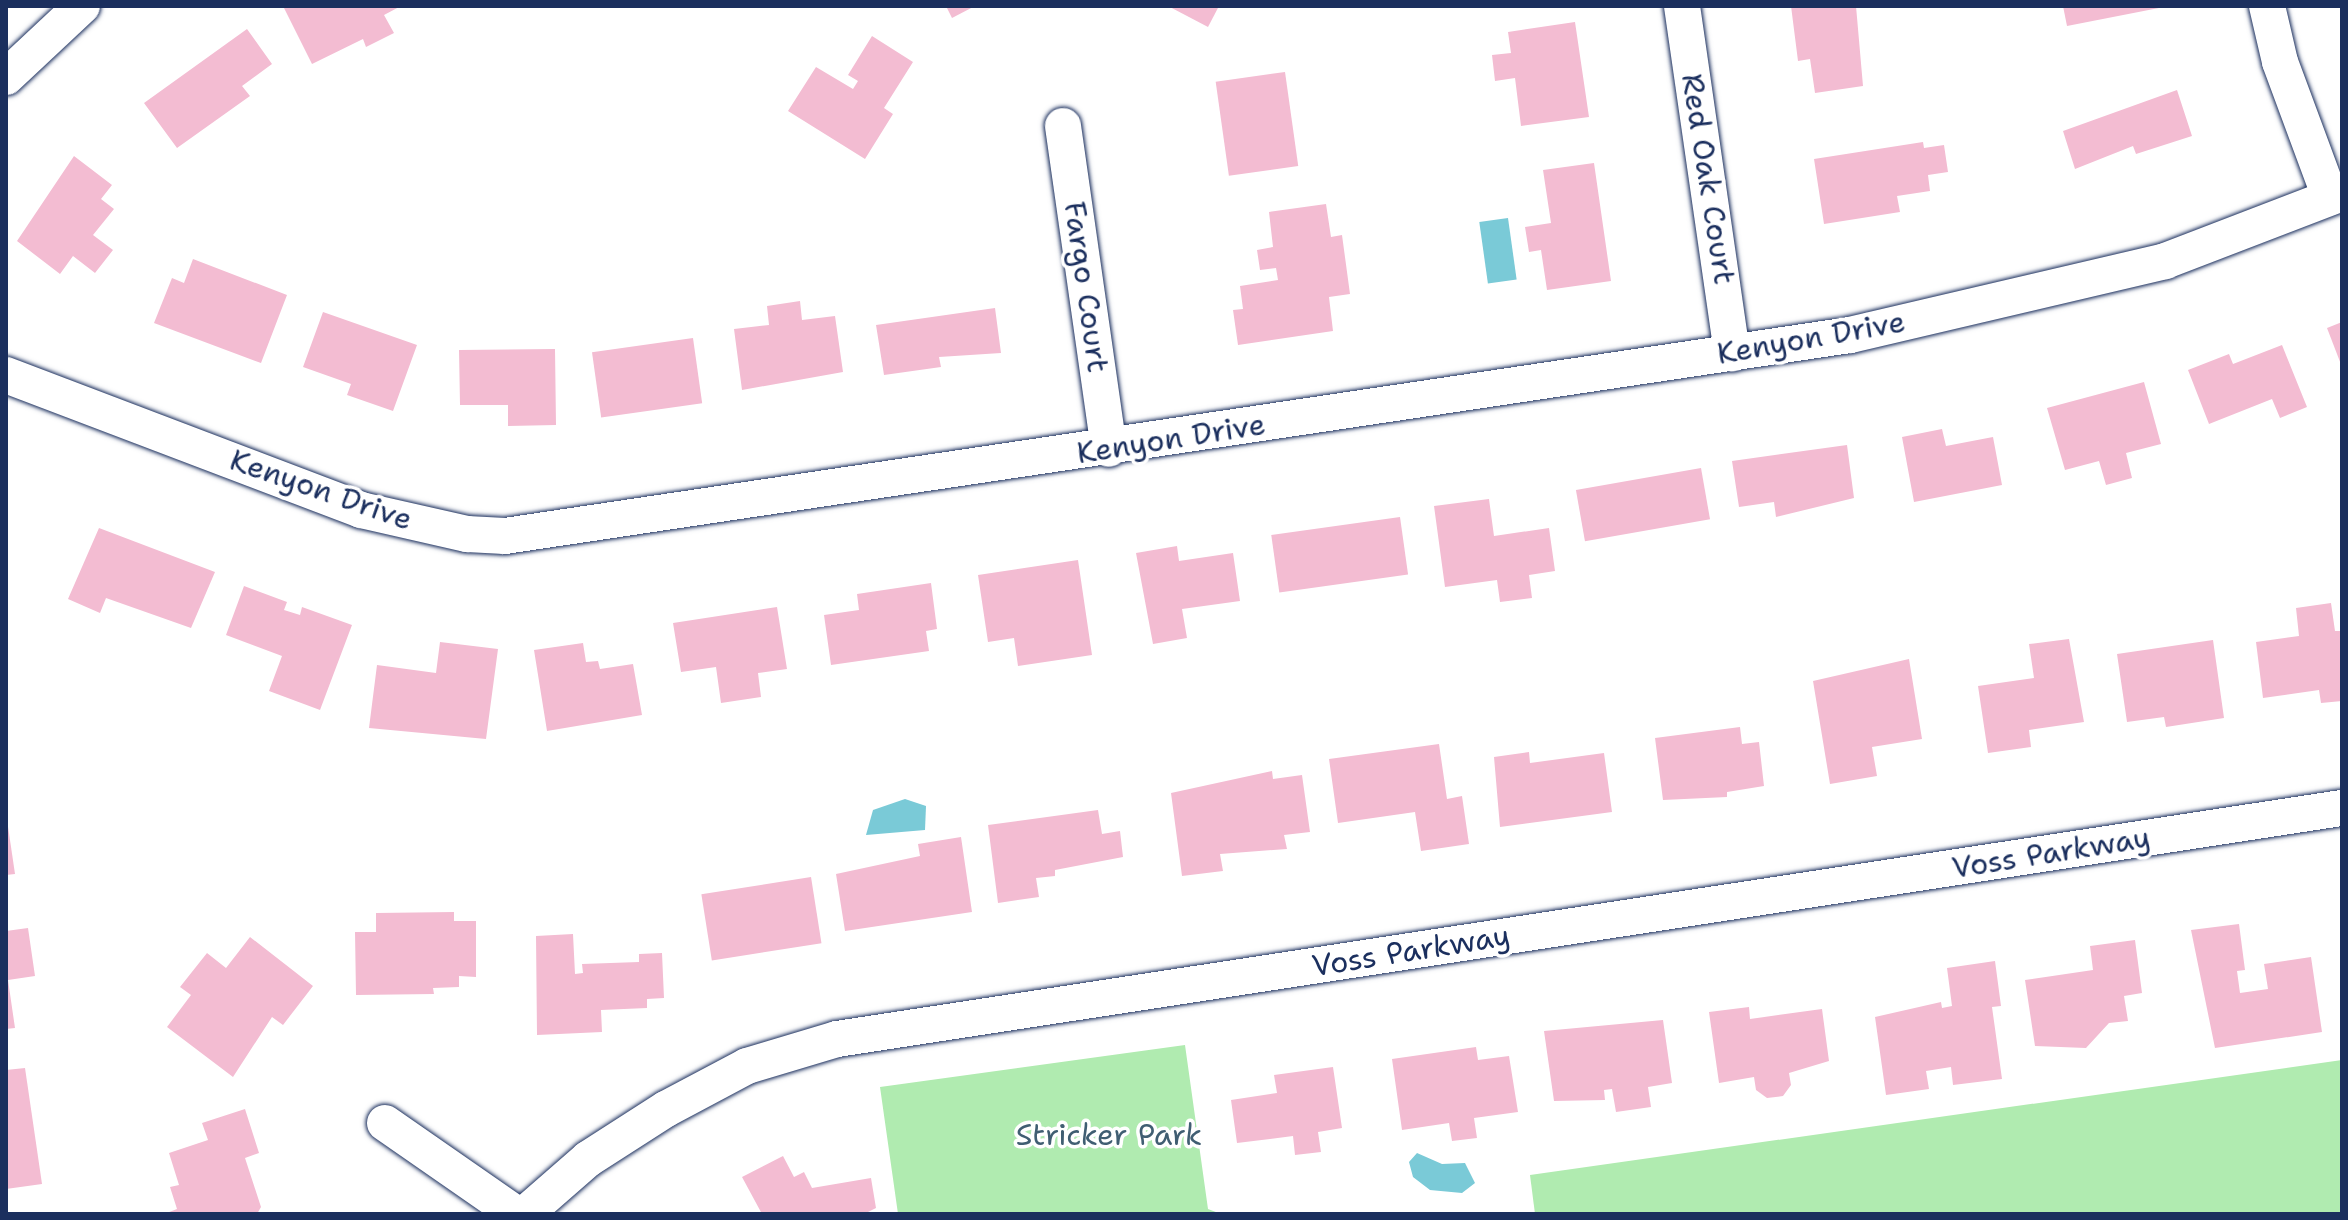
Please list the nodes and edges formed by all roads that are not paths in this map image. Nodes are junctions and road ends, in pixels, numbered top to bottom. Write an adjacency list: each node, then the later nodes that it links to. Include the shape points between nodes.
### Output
1 (82, 6): 4 (street)
2 (1682, 6): 7 (street, Red Oak Court)
3 (2267, 6): 6 (street, via 2280,62)
4 (6, 77)
5 (1063, 126): 9 (street, Fargo Court)
6 (2336, 195): 7 (street, Kenyon Drive, via 2165,261 1850,335)
7 (1732, 353): 9 (street, Kenyon Drive)
8 (6, 375): 9 (street, Kenyon Drive, via 361,510 467,534 549,531)
9 (1109, 449)
10 (2342, 808): 13 (street, Voss Parkway, via 837,1039 747,1066 666,1109 588,1159)
11 (385, 1123): 12 (street)
12 (516, 1214)
13 (525, 1214)

